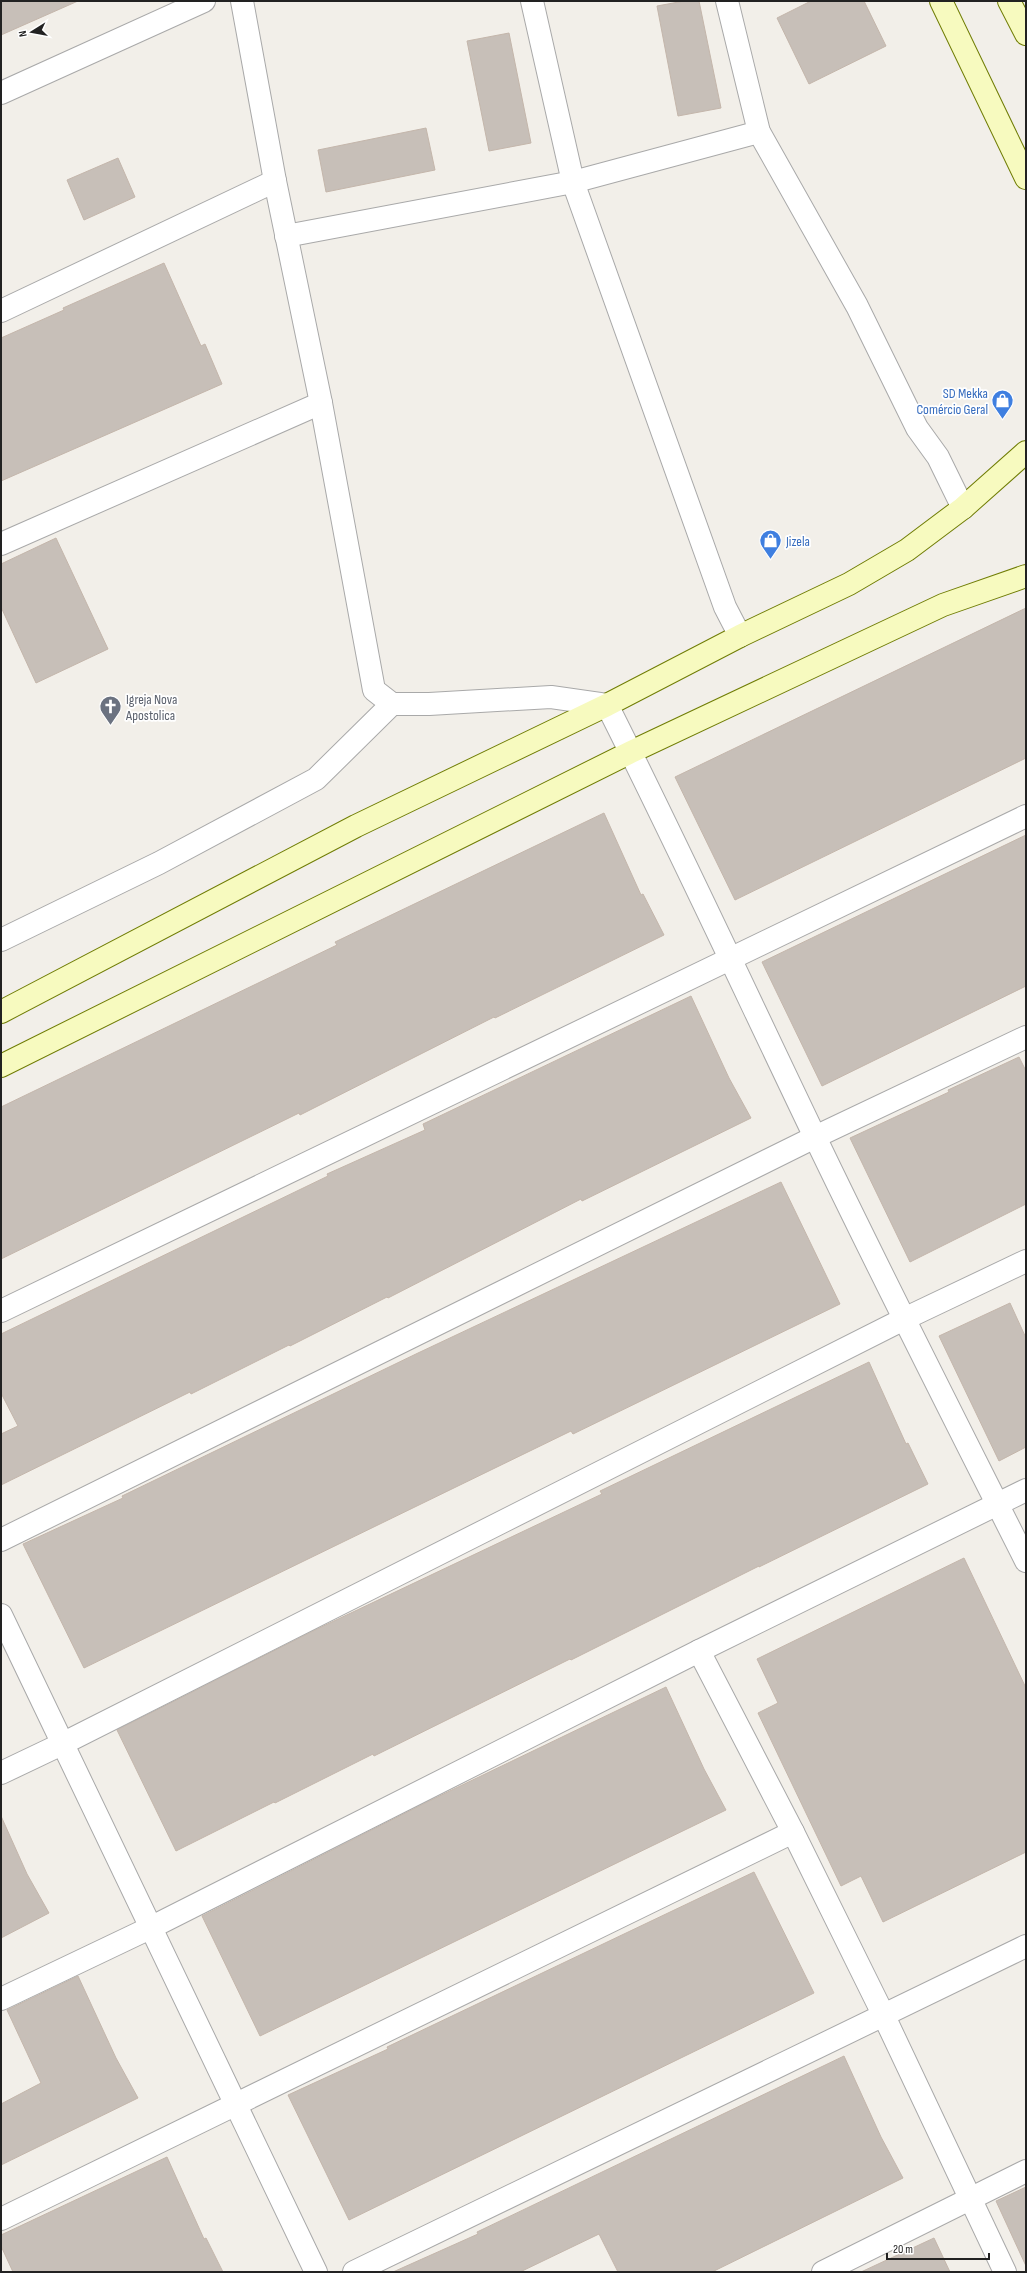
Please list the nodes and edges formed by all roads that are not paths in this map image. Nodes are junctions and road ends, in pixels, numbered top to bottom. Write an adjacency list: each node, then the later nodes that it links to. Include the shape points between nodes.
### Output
1 (204, 1): 8 (street)
2 (242, 1): 11 (street)
3 (532, 1): 12 (street)
4 (727, 1): 9 (street)
5 (941, 1): 10 (street)
6 (1009, 1): 7 (street)
7 (1026, 34)
8 (1, 94)
9 (759, 132): 12 (street); 17 (street, via 857,306 916,428 938,457)
10 (1026, 178)
11 (275, 181): 13 (street); 14 (street)
12 (573, 182): 13 (street); 20 (street, via 725,607)
13 (286, 236): 15 (street)
14 (1, 311)
15 (321, 403): 18 (street); 21 (street, via 374,690)
16 (1026, 452): 17 (street)
17 (963, 508): 20 (street, via 907,550 849,584)
18 (1, 544)
19 (1026, 576): 23 (street, via 943,604)
20 (740, 636): 22 (street)
21 (392, 704): 22 (street, via 551,697); 25 (street, via 316,780 159,863)
22 (607, 705): 23 (street); 27 (street, via 356,826)
23 (631, 752): 26 (street); 29 (street)
24 (1026, 816): 26 (street)
25 (1, 940)
26 (732, 960): 30 (street); 32 (street)
27 (1, 1012)
28 (1026, 1036): 30 (street)
29 (1, 1066)
30 (815, 1137): 33 (street); 36 (street)
31 (1026, 1261): 33 (street)
32 (1, 1311)
33 (904, 1319): 35 (street); 40 (street)
34 (1026, 1490): 35 (street)
35 (997, 1504): 37 (street); 39 (street)
36 (1, 1540)
37 (1026, 1561)
38 (1, 1615): 40 (street)
39 (699, 1651): 42 (street); 43 (street)
40 (64, 1744): 41 (street); 43 (street)
41 (1, 1773)
42 (792, 1832): 46 (street); 47 (street)
43 (152, 1927): 45 (street); 47 (street)
44 (1026, 1946): 46 (street)
45 (1, 1999)
46 (883, 2014): 49 (street); 52 (street)
47 (236, 2105): 50 (street); 51 (street)
48 (1026, 2171): 49 (street)
49 (969, 2198): 53 (street); 54 (street)
50 (1, 2219)
51 (316, 2272)
52 (354, 2272)
53 (823, 2272)
54 (1005, 2272)

